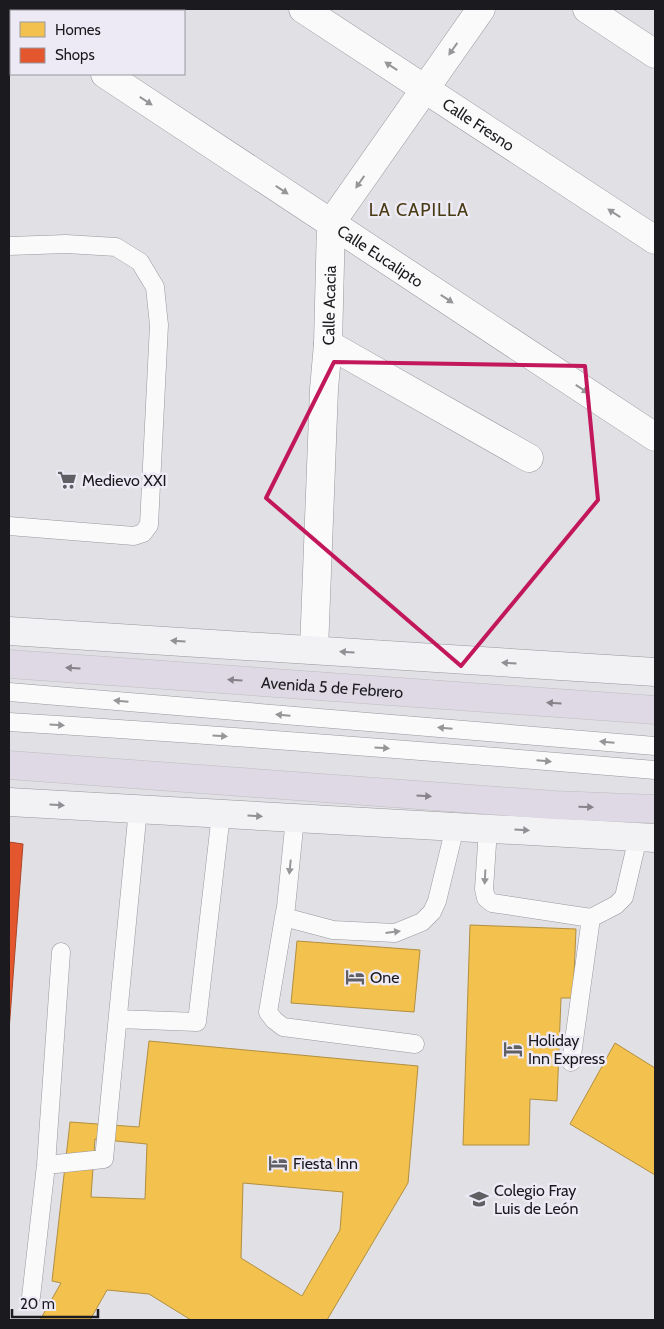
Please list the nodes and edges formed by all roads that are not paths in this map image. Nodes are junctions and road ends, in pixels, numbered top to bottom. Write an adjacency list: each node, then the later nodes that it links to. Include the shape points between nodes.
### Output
1 (303, 9): 6 (street, Calle Fresno, one-way to 1)
2 (481, 9): 6 (street, one-way to 6)
3 (587, 9): 4 (street)
4 (655, 54)
5 (108, 75): 7 (street, Calle Eucalipto, one-way to 7)
6 (425, 89): 7 (street, one-way to 7); 8 (street, Calle Fresno, one-way to 6)
7 (331, 223): 10 (street, Calle Acacia); 11 (street, Calle Eucalipto, one-way to 11)
8 (655, 240)
9 (9, 246): 13 (lane, via 66,244 116,248 140,262 155,287 159,325 149,525 143,533 134,536)
10 (328, 344): 12 (street); 15 (street, Calle Acacia)
11 (655, 437)
12 (529, 458)
13 (9, 526)
14 (9, 631): 15 (main road, one-way to 14)
15 (314, 650): 17 (main road, one-way to 15)
16 (9, 664): 19 (highway, Avenida 5 de Febrero, one-way to 16)
17 (654, 667)
18 (9, 692): 21 (lane, one-way to 18)
19 (655, 710)
20 (9, 722): 23 (lane, one-way to 23)
21 (655, 746)
22 (9, 765): 26 (highway, one-way to 26, via 554,806)
23 (655, 770)
24 (9, 773): 30 (main road, via 329,806)
25 (9, 802): 27 (main road, one-way to 27)
26 (655, 809)
27 (138, 810): 28 (main road); 36 (lane)
28 (222, 814): 29 (main road, one-way to 29); 36 (lane, via 197,1022)
29 (295, 818): 30 (main road); 33 (lane, one-way to 33)
30 (445, 826): 31 (main road); 33 (lane, one-way to 30, via 333,930 395,933 422,922 437,901)
31 (488, 829): 32 (main road, one-way to 32); 34 (lane, one-way to 34, via 486,898 492,902)
32 (647, 837): 34 (lane, via 624,897)
33 (284, 917): 37 (lane, via 268,1012 274,1020 283,1027)
34 (591, 918): 38 (lane)
35 (61, 952): 39 (lane)
36 (118, 1019): 39 (lane, via 104,1160)
37 (415, 1044)
38 (571, 1062)
39 (46, 1165): 40 (lane)
40 (31, 1297)

